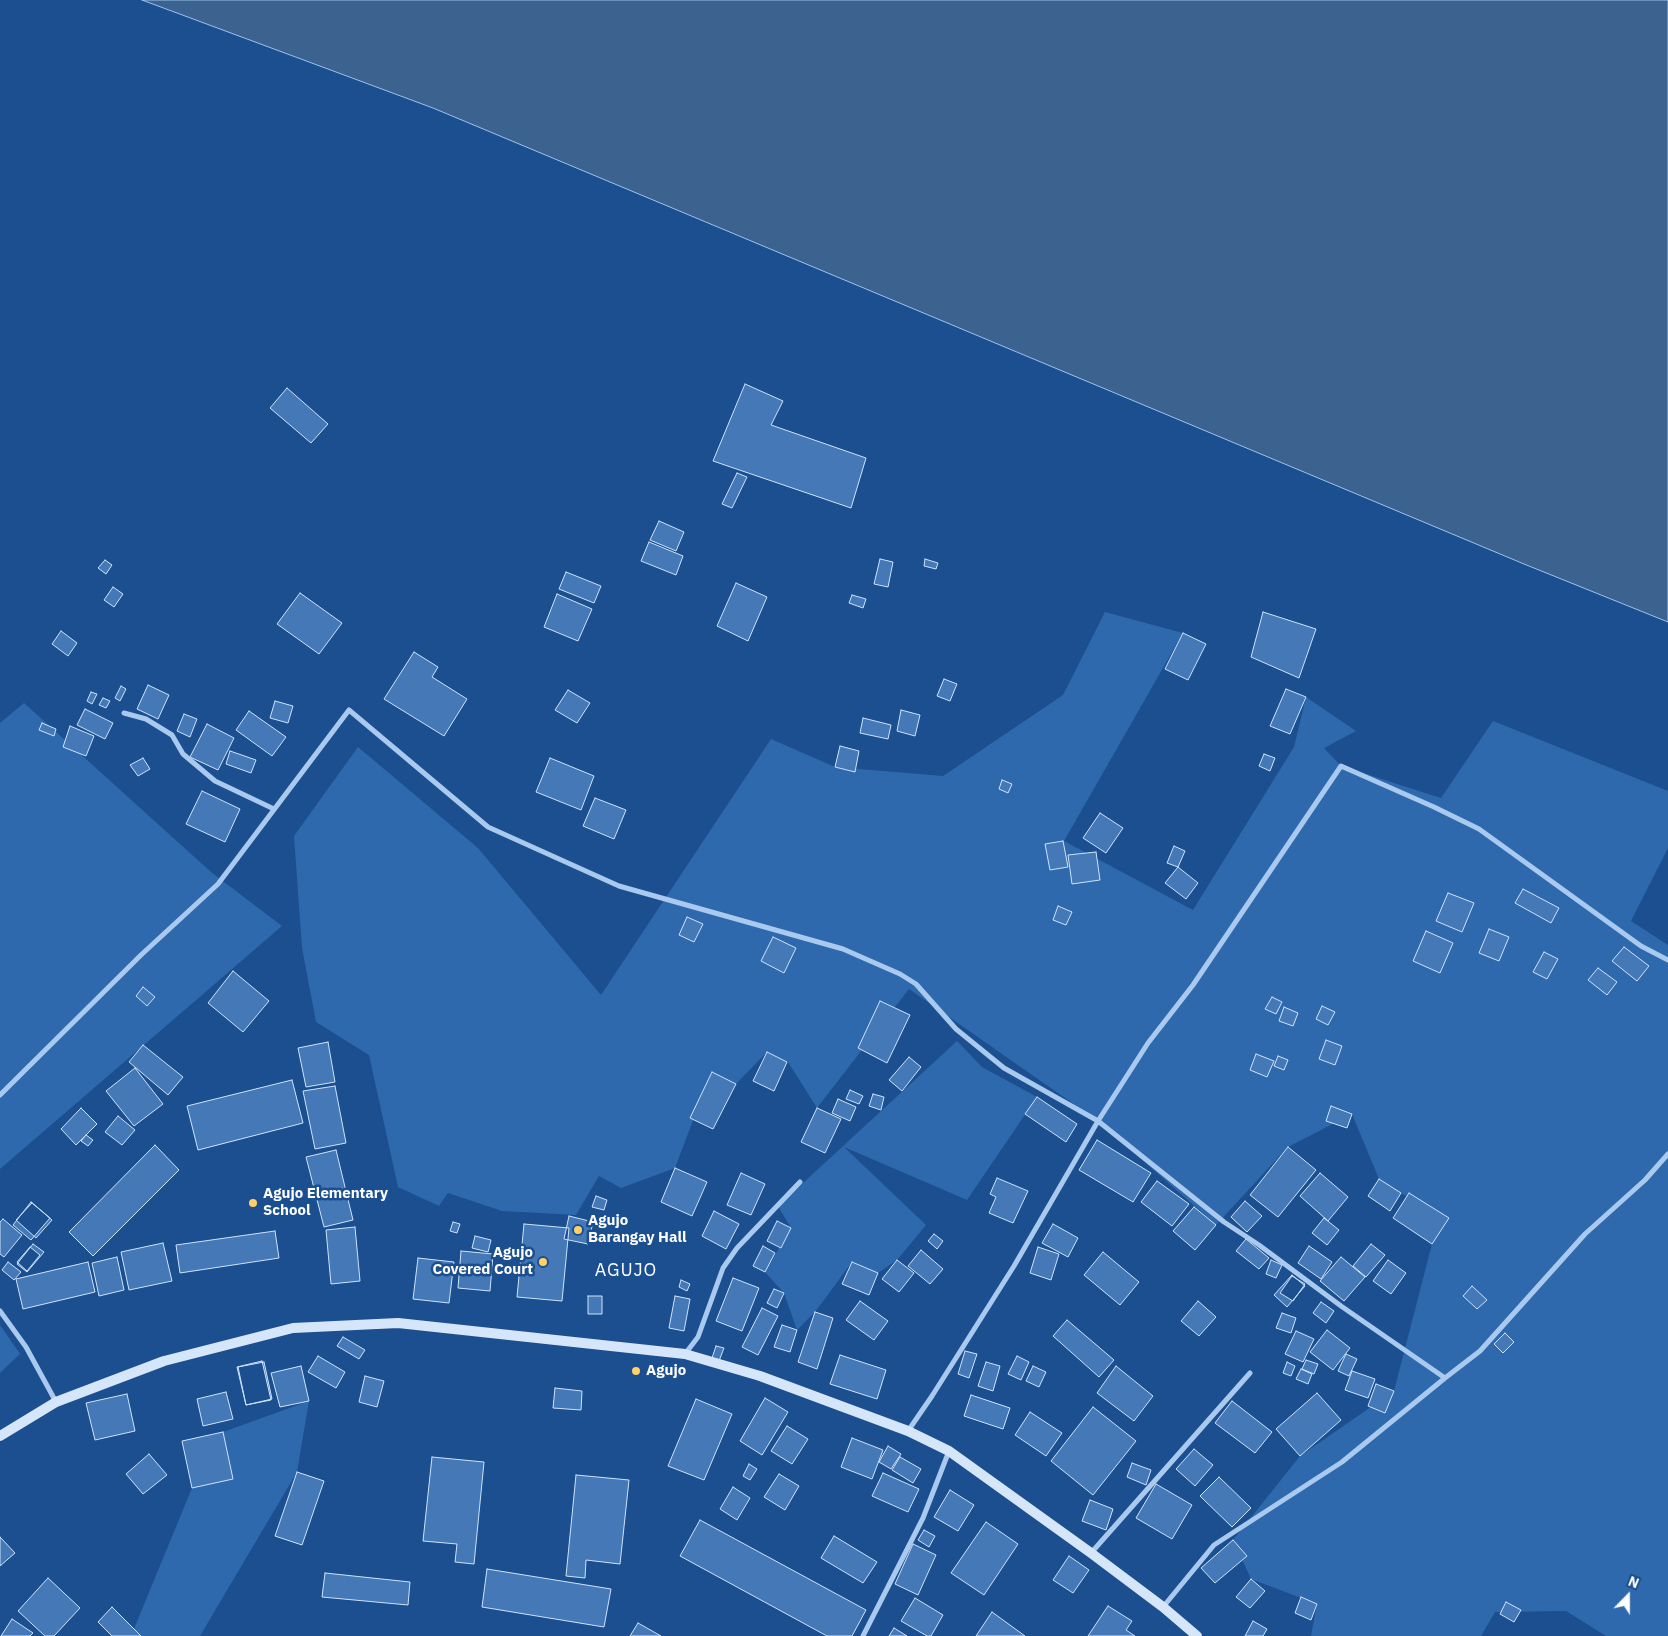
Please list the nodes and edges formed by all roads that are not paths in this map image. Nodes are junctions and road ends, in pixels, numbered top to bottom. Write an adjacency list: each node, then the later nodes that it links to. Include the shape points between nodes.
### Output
1 (124, 713): 2 (street, via 146,719 172,734 183,754 215,781)
2 (274, 809): 4 (street, via 218,884 141,955); 5 (street, via 349,710 488,826 619,886 843,949 900,974 916,984 956,1029 1004,1068)
3 (1668, 960): 5 (street, via 1641,946 1479,829 1340,766 1193,985 1148,1043)
4 (0, 1095)
5 (1098, 1121): 11 (street, via 1224,1222); 13 (street, via 1014,1266)
6 (1668, 1154): 11 (street, via 1645,1180 1585,1234 1480,1351)
7 (800, 1182): 9 (street, via 737,1248 723,1268 698,1337)
8 (0, 1311): 12 (street, via 26,1347)
9 (685, 1354): 12 (main road, via 398,1323 293,1328 164,1361); 13 (main road, via 760,1376)
10 (1250, 1373): 16 (street)
11 (1445, 1378): 17 (street, via 1342,1462 1214,1545)
12 (56, 1402): 14 (main road)
13 (908, 1431): 15 (main road)
14 (0, 1436)
15 (949, 1451): 16 (main road); 18 (street, via 923,1518)
16 (1091, 1553): 17 (main road)
17 (1163, 1607): 19 (main road)
18 (863, 1636)
19 (1198, 1636)

